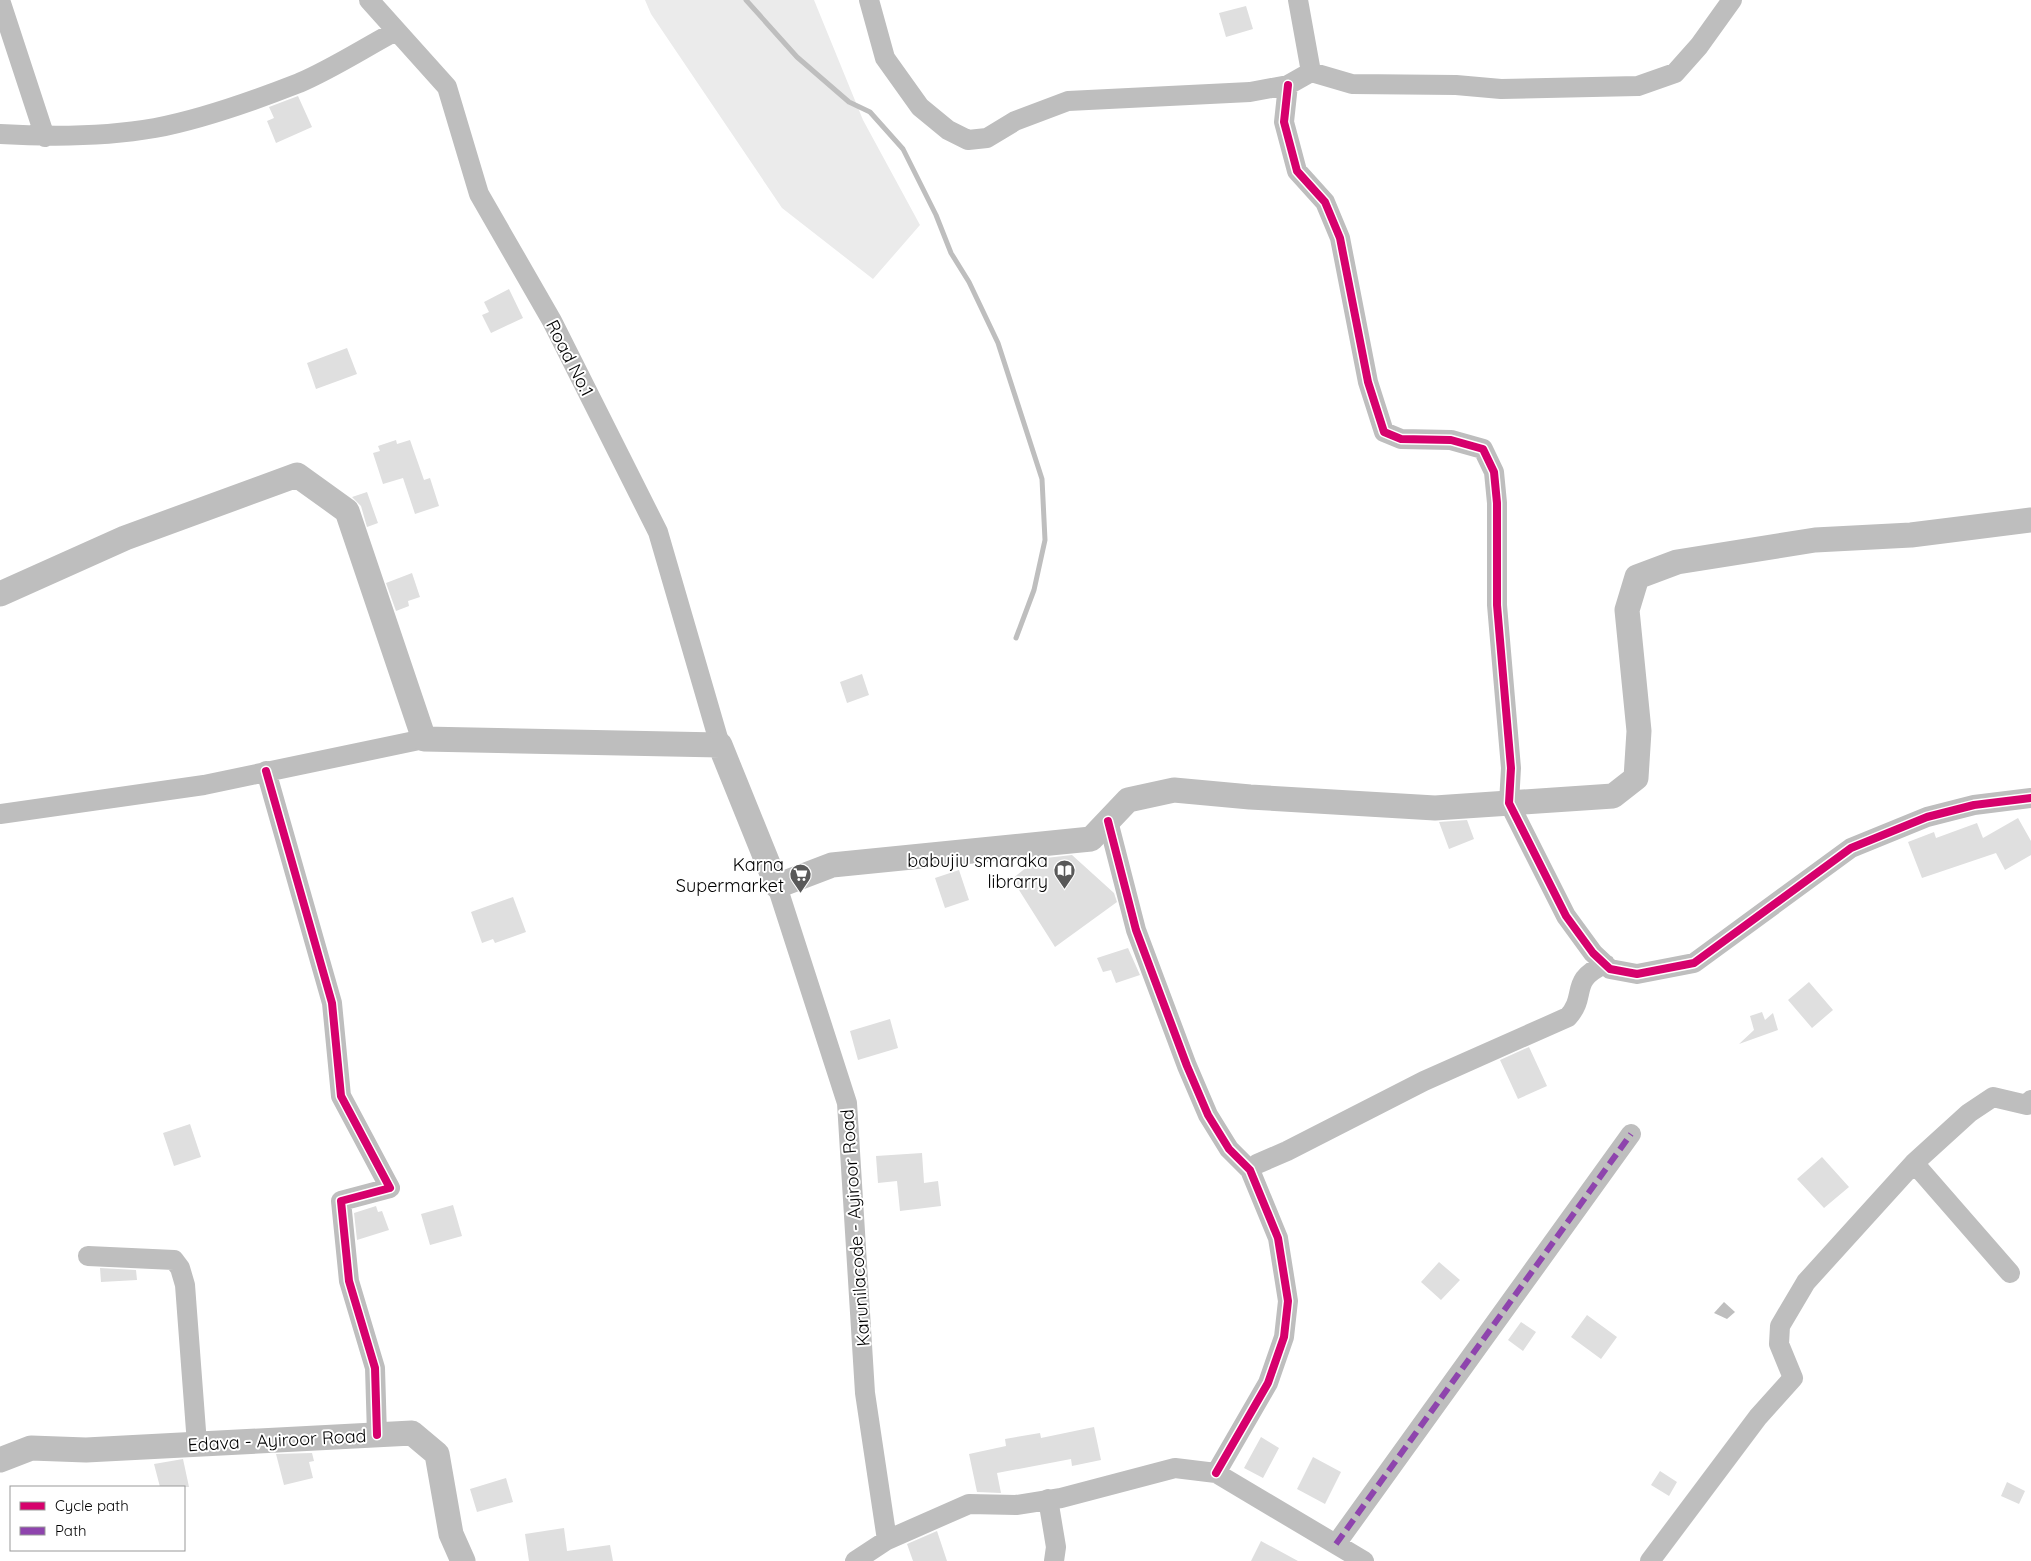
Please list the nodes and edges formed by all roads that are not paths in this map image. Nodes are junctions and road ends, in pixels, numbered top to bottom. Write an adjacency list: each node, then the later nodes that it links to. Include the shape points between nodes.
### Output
1 (0, 0): 10 (street)
2 (369, 0): 6 (street, Road No.1)
3 (869, 0): 8 (street, via 885,58 920,107 948,130 968,140 987,138 1015,121 1068,102 1250,92)
4 (1298, 0): 7 (street)
5 (1732, 0): 7 (street, via 1675,73 1638,86 1501,89 1352,84)
6 (396, 31): 10 (street, via 300,82 195,119 154,128); 14 (street, Road No.1, via 447,87 479,194 552,322 658,532)
7 (1311, 72): 8 (street)
8 (1288, 86): 16 (street, via 1284,122 1297,171 1325,202 1340,238 1368,382 1384,432 1401,439 1451,440 1483,450 1494,472 1497,605 1511,768)
9 (0, 134): 10 (street)
10 (46, 137)
11 (2031, 520): 16 (main road, via 1911,535 1815,540 1677,562 1637,577 1627,610 1639,731 1636,778 1613,796)
12 (0, 594): 13 (main road, via 125,538 296,475 347,511)
13 (424, 739): 14 (main road); 15 (street)
14 (720, 745): 20 (main road)
15 (266, 771): 18 (street, via 204,785); 28 (street, via 332,1002 342,1096 390,1188 341,1201 349,1281 375,1368)
16 (1509, 803): 19 (main road, via 1435,808 1250,798 1174,790 1128,800); 21 (street, via 1566,916)
17 (2028, 803): 21 (street, via 1974,805 1927,817 1851,848 1694,963 1637,974 1610,969)
18 (0, 814)
19 (1108, 821): 20 (main road, via 1091,839 832,865); 25 (street, via 1136,930 1187,1066 1208,1115 1229,1149)
20 (777, 886): 33 (street, Karunilacode - Ayiroor Road, via 847,1103 866,1393)
21 (1605, 964): 25 (street, via 1590,971 1579,986 1576,1008 1568,1017 1424,1081)
22 (2031, 1100): 24 (street, via 2027,1105 1993,1096)
23 (1631, 1134): 34 (street)
24 (1914, 1163): 27 (street); 39 (street, via 1806,1282 1780,1326 1779,1344 1793,1378 1758,1417)
25 (1250, 1170): 31 (street, via 1278,1238 1288,1300 1284,1337 1268,1383)
26 (88, 1256): 29 (street, via 174,1260 180,1268 185,1285)
27 (2010, 1273)
28 (377, 1435): 29 (main road, Edava - Ayiroor Road); 35 (main road, Edava - Ayiroor Road, via 412,1433 437,1454 451,1534)
29 (197, 1444): 30 (main road, Edava - Ayiroor Road, via 86,1450 31,1448)
30 (0, 1460)
31 (1216, 1473): 32 (street, via 1175,1468); 34 (street)
32 (1048, 1499): 33 (street, via 1016,1505 969,1504); 37 (street, via 1056,1547)
33 (887, 1540): 36 (street)
34 (1336, 1544): 38 (street)
35 (464, 1561)
36 (855, 1561)
37 (1054, 1561)
38 (1364, 1561)
39 (1650, 1561)

